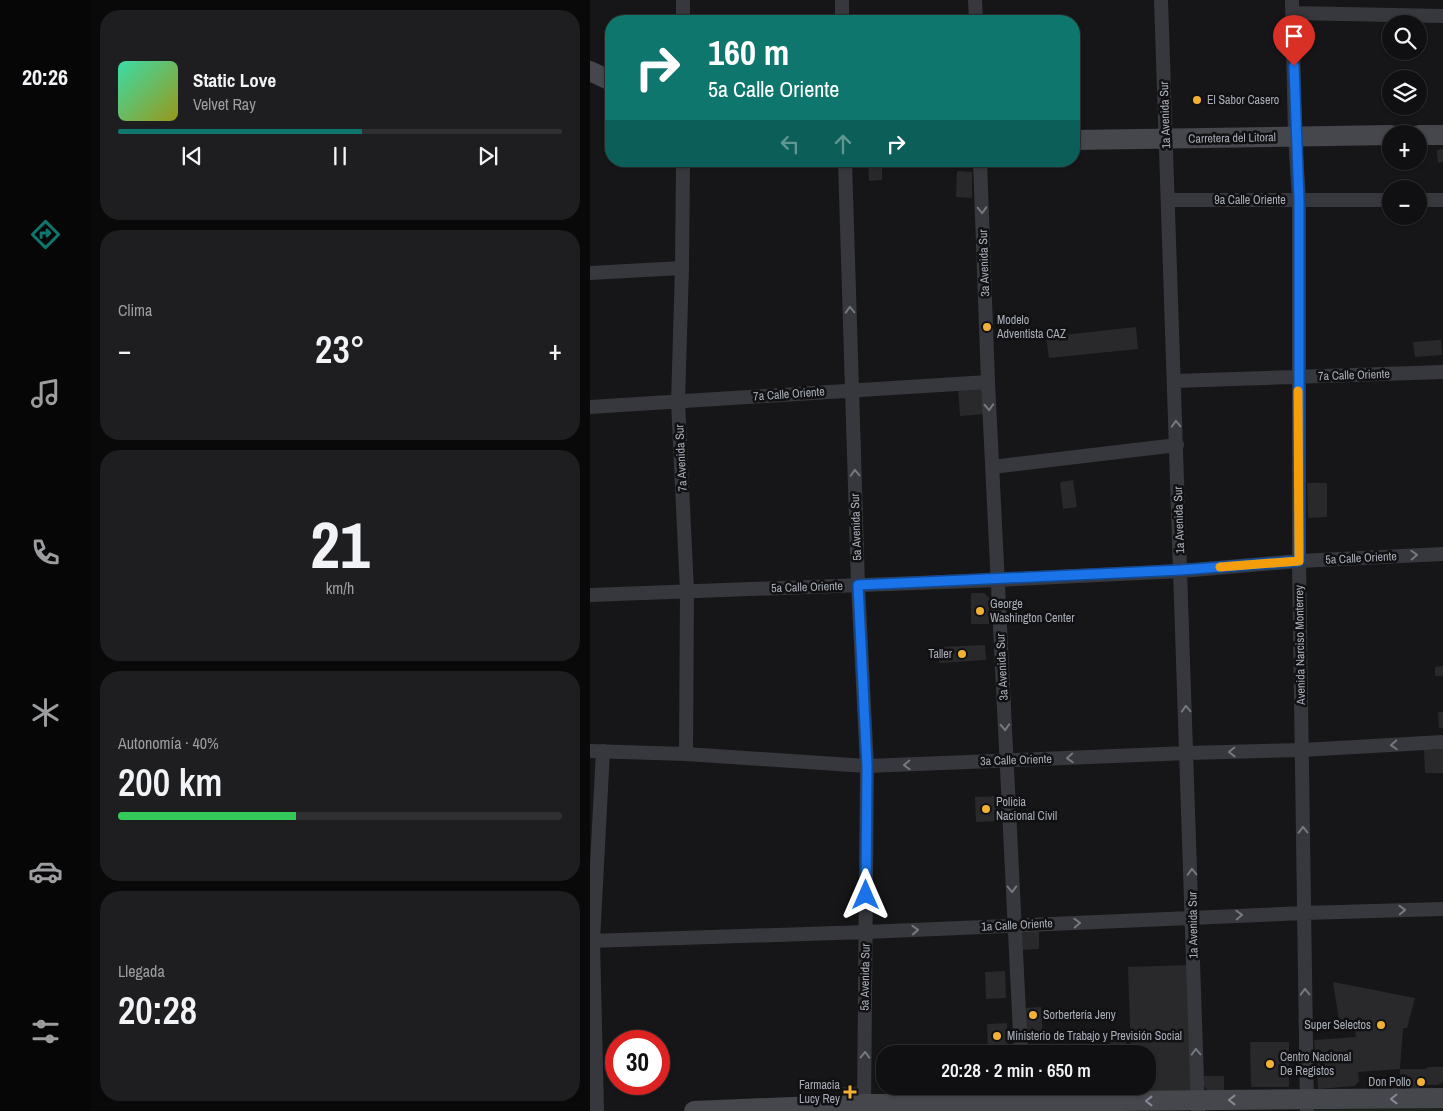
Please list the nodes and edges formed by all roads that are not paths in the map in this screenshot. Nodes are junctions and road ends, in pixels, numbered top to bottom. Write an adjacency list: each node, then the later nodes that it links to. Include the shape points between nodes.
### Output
1 (684, 0): 7 (street)
2 (842, 0): 8 (street)
3 (975, 0): 9 (street)
4 (1161, 0): 17 (street, 1a Avenida Sur)
5 (1292, 6): 6 (street); 16 (street, Avenida Narciso Monterrey)
6 (1343, 7): 10 (street)
7 (683, 15)
8 (842, 15)
9 (976, 15)
10 (1443, 16)
11 (590, 71): 12 (main road)
12 (605, 78)
13 (1382, 135): 16 (main road, Carretera del Litoral)
14 (1427, 135): 15 (main road)
15 (1443, 135)
16 (1296, 136): 17 (main road, Carretera del Litoral); 23 (street, Avenida Narciso Monterrey)
17 (1165, 139): 18 (main road, Carretera del Litoral); 22 (street, 1a Avenida Sur)
18 (1080, 140)
19 (683, 167): 27 (street, 7a Avenida Sur)
20 (845, 167): 33 (street, 5a Avenida Sur, one-way to 20)
21 (980, 167): 32 (street, 3a Avenida Sur, one-way to 32)
22 (1168, 200): 23 (street, 9a Calle Oriente); 31 (street, 1a Avenida Sur)
23 (1299, 200): 24 (street, 9a Calle Oriente); 30 (street, Avenida Narciso Monterrey)
24 (1382, 200)
25 (1427, 200): 26 (street)
26 (1443, 200)
27 (682, 268): 28 (street); 34 (street, 7a Avenida Sur)
28 (590, 273)
29 (1443, 372): 30 (street, 7a Calle Oriente)
30 (1298, 377): 31 (street, 7a Calle Oriente); 39 (street, Avenida Narciso Monterrey)
31 (1174, 380): 36 (street, 1a Avenida Sur, one-way to 31)
32 (988, 382): 33 (street, 7a Calle Oriente); 37 (street, 3a Avenida Sur, one-way to 37)
33 (852, 389): 34 (street, 7a Calle Oriente); 42 (street, 5a Avenida Sur, one-way to 33)
34 (678, 402): 35 (street, 7a Calle Oriente); 43 (street, 7a Avenida Sur)
35 (590, 407)
36 (1177, 444): 37 (street); 40 (street, 1a Avenida Sur)
37 (992, 467): 41 (street, 3a Avenida Sur)
38 (1443, 554): 39 (street, 5a Calle Oriente, one-way to 38)
39 (1299, 561): 40 (street, 5a Calle Oriente); 46 (street, Avenida Narciso Monterrey)
40 (1181, 570): 41 (street, 5a Calle Oriente); 48 (street, 1a Avenida Sur, one-way to 40)
41 (997, 580): 42 (street, 5a Calle Oriente); 50 (street, 3a Avenida Sur, one-way to 50)
42 (858, 585): 43 (street, 5a Calle Oriente); 51 (street, 5a Avenida Sur)
43 (687, 591): 44 (street, 5a Calle Oriente); 49 (street, 7a Avenida Sur)
44 (590, 595)
45 (1443, 742): 46 (street, 3a Calle Oriente, one-way to 46)
46 (1302, 750): 48 (street, 3a Calle Oriente, one-way to 48); 53 (street, Avenida Narciso Monterrey, one-way to 46)
47 (597, 751): 49 (street, 3a Calle Oriente); 57 (street)
48 (1188, 753): 50 (street, 3a Calle Oriente, one-way to 50); 54 (street, 1a Avenida Sur, one-way to 48)
49 (686, 754): 51 (street, 3a Calle Oriente)
50 (1007, 761): 51 (street, 3a Calle Oriente, one-way to 51); 55 (street, 3a Avenida Sur, one-way to 55)
51 (867, 766): 56 (street, 5a Avenida Sur)
52 (1443, 909): 53 (street, 1a Calle Oriente, one-way to 52)
53 (1304, 913): 54 (street, 1a Calle Oriente, one-way to 53); 62 (street, Avenida Narciso Monterrey, one-way to 53)
54 (1193, 917): 55 (street, 1a Calle Oriente, one-way to 54); 61 (street, 1a Avenida Sur, one-way to 54)
55 (1014, 926): 56 (street, 1a Calle Oriente, one-way to 55); 58 (street, 3a Avenida Sur)
56 (866, 932): 57 (street, 1a Calle Oriente); 63 (street, 5a Avenida Sur, one-way to 56)
57 (592, 941): 64 (street)
58 (1021, 1045)
59 (1443, 1098): 62 (main road, one-way to 62)
60 (1024, 1100): 61 (main road, one-way to 60); 63 (main road)
61 (1198, 1106): 62 (main road, one-way to 61)
62 (1306, 1106)
63 (864, 1107): 65 (main road)
64 (597, 1111)
65 (694, 1111)

